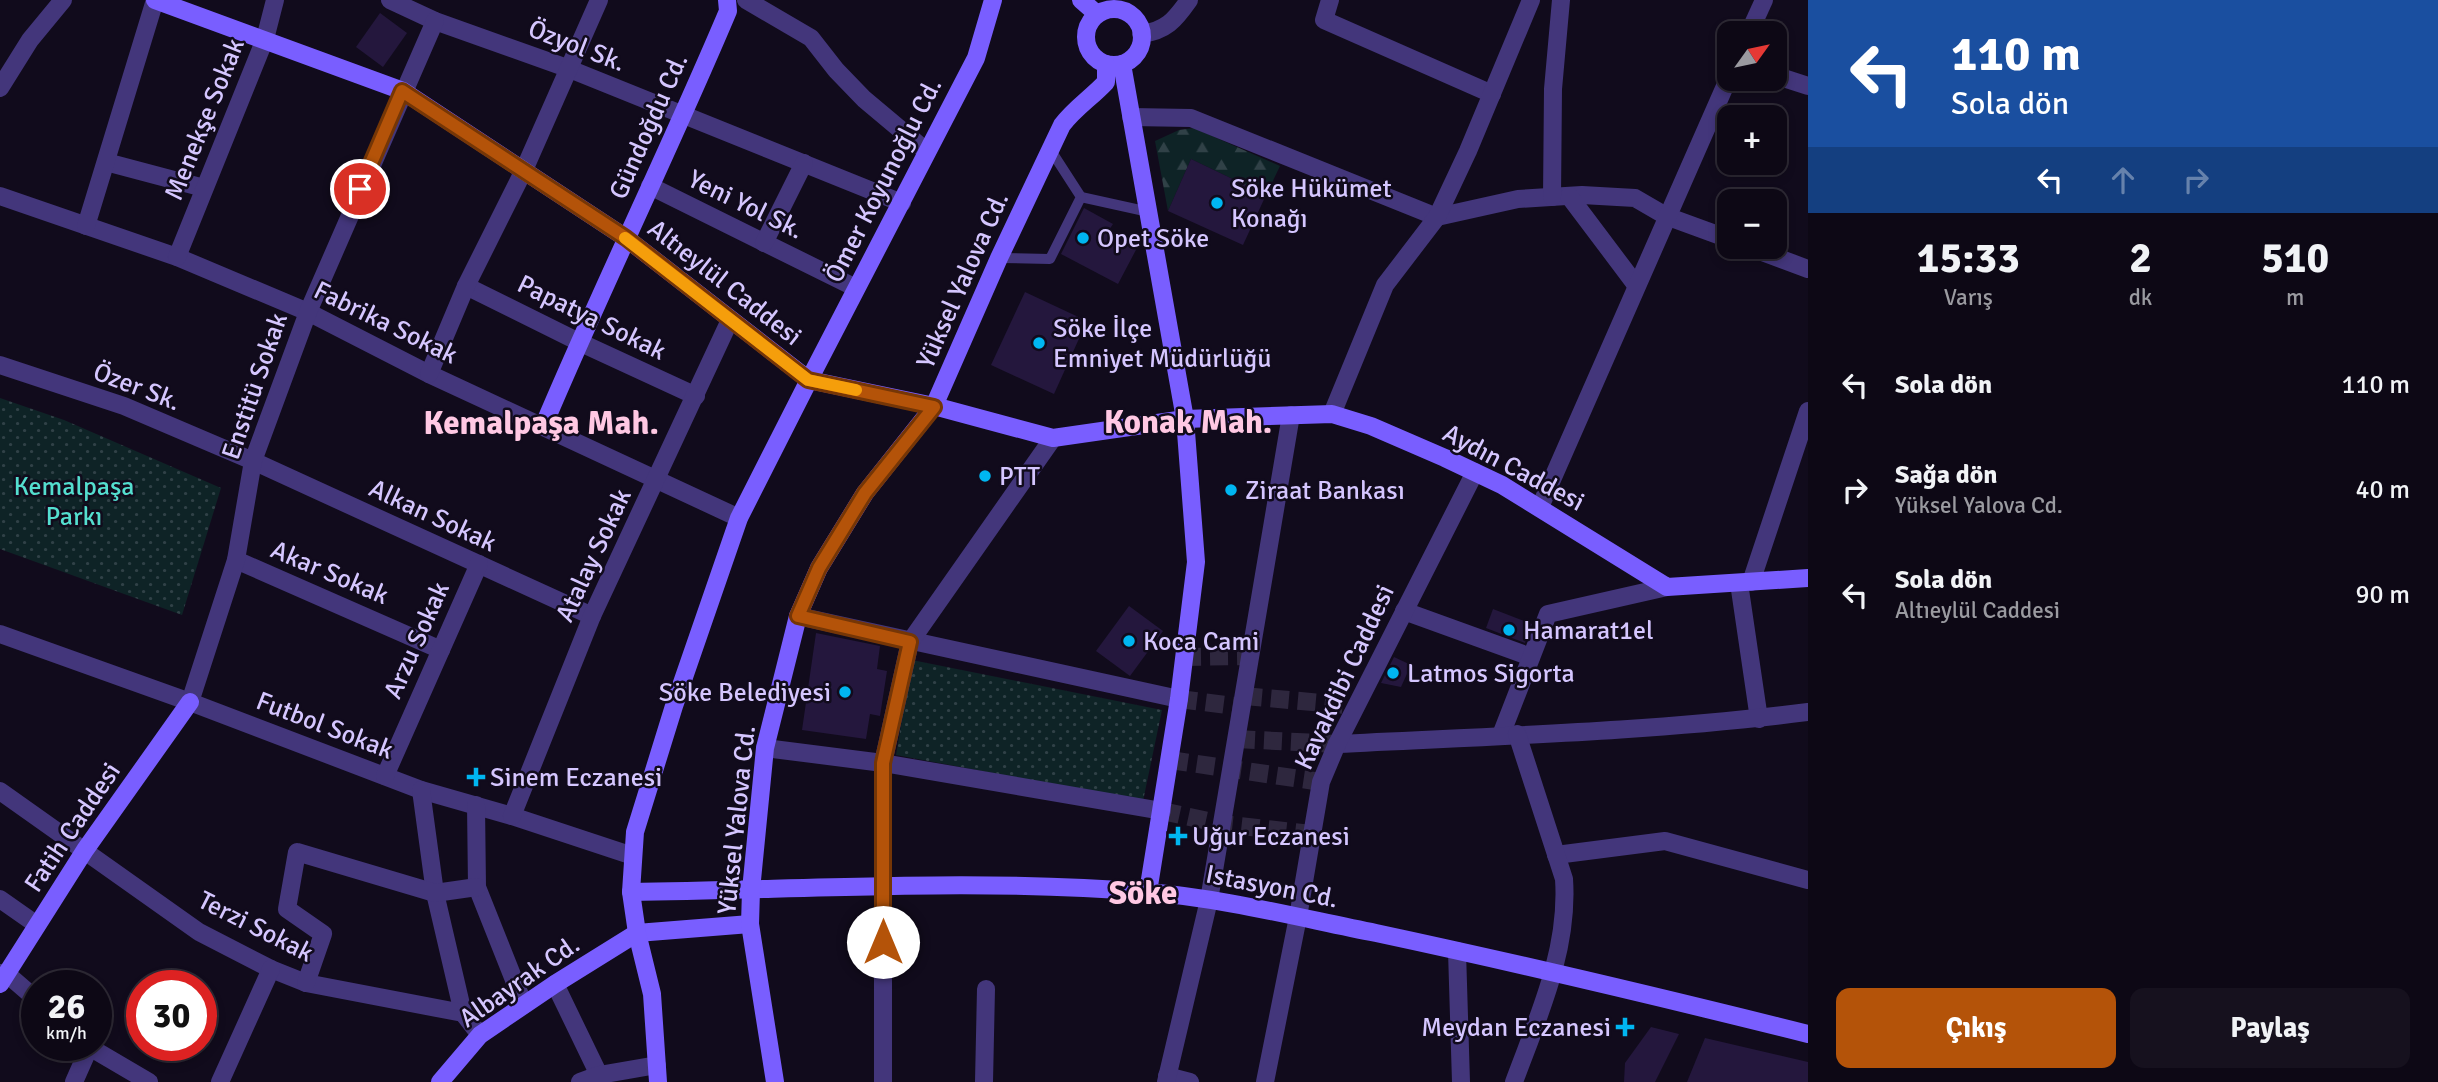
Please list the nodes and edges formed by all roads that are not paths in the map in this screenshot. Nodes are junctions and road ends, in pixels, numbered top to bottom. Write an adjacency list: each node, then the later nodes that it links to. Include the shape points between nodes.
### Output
1 (63, 0): 25 (street, via 30,40)
2 (155, 0): 20 (main road, Altıeylül Caddesi); 33 (street)
3 (275, 0): 20 (street, Menekşe Sokak)
4 (390, 0): 17 (street, Özyol Sk.)
5 (599, 0): 22 (street)
6 (727, 0): 29 (main road, Gündoğdu Cd., via 727,11)
7 (993, 0): 32 (main road, Ömer Koyunoğlu Cd., via 976,58)
8 (1081, 0): 15 (main road)
9 (1189, 0): 19 (street, via 1158,32)
10 (1331, 0): 28 (street, via 1324,20)
11 (1531, 0): 28 (street)
12 (1561, 0): 40 (street, via 1553,89)
13 (1764, 0): 18 (street)
14 (757, 3): 32 (street, via 811,38 864,99)
15 (1103, 8): 16 (main road); 21 (main road, via 1091,20 1086,38 1091,54)
16 (1133, 8): 19 (main road)
17 (435, 21): 22 (street, Özyol Sk.); 26 (street, Enstitü Sokak)
18 (1754, 21)
19 (1141, 34): 21 (main road, via 1137,53)
20 (265, 39): 26 (main road, Altıeylül Caddesi); 37 (street, Menekşe Sokak)
21 (1114, 64): 30 (main road); 31 (main road, Yüksel Yalova Cd., via 1092,97 1075,107)
22 (567, 68): 29 (street, Özyol Sk.); 35 (street)
23 (1787, 79): 24 (street)
24 (1808, 86)
25 (0, 89)
26 (402, 91): 35 (main road, Altıeylül Caddesi); 56 (street, Enstitü Sokak)
27 (1723, 91): 43 (street)
28 (1492, 94): 44 (street)
29 (684, 115): 34 (street, Özyol Sk.); 36 (main road, Gündoğdu Cd.)
30 (1131, 117): 42 (main road); 44 (street, via 1191,118)
31 (1050, 149): 39 (lane); 50 (main road, Yüksel Yalova Cd.)
32 (926, 151): 41 (main road, Ömer Koyunoğlu Cd.)
33 (106, 162): 37 (street); 45 (street)
34 (804, 163): 41 (street, Özyol Sk.); 48 (street)
35 (524, 170): 47 (main road, Altıeylül Caddesi); 54 (street)
36 (650, 186): 47 (main road, Gündoğdu Cd.); 48 (street, Yeni Yol Sk.)
37 (204, 188): 49 (street, Menekşe Sokak)
38 (0, 196): 45 (street, Fabrika Sokak)
39 (1081, 197): 42 (lane); 50 (lane, via 1050,259)
40 (1560, 197): 43 (street, via 1635,198); 44 (street, via 1518,199); 53 (street)
41 (902, 202): 55 (main road, Ömer Koyunoğlu Cd.)
42 (1149, 212): 67 (main road)
43 (1667, 216): 46 (street); 53 (street)
44 (1437, 217): 65 (street, via 1385,285)
45 (86, 226): 49 (street, Fabrika Sokak)
46 (1717, 235)
47 (626, 238): 57 (main road, Altıeylül Caddesi); 58 (main road, Gündoğdu Cd.)
48 (764, 243): 55 (street, Yeni Yol Sk.)
49 (177, 257): 56 (street, Fabrika Sokak)
50 (999, 258): 63 (main road, Yüksel Yalova Cd.)
51 (1781, 259): 52 (street)
52 (1808, 269)
53 (1636, 285): 73 (street)
54 (466, 286): 58 (street, Papatya Sokak); 60 (street)
55 (856, 288): 61 (main road, Ömer Koyunoğlu Cd.)
56 (308, 312): 60 (street, Fabrika Sokak); 70 (street, Enstitü Sokak)
57 (730, 320): 61 (main road, Altıeylül Caddesi); 62 (street, Atalay Sokak)
58 (579, 342): 62 (street, Papatya Sokak); 68 (main road, Gündoğdu Cd.)
59 (0, 365): 70 (street, Özer Sk., via 124,406)
60 (429, 374): 68 (street, Fabrika Sokak)
61 (808, 380): 63 (main road, Altıeylül Caddesi); 74 (main road, Ömer Koyunoğlu Cd.)
62 (696, 396): 72 (street, Atalay Sokak)
63 (934, 407): 69 (main road, Altıeylül Caddesi); 82 (main road, Yüksel Yalova Cd., via 865,493 819,568)
64 (1808, 411): 78 (street)
65 (1332, 414): 66 (main road, Aydın Caddesi); 71 (main road, Aydın Caddesi, via 1371,426)
66 (1291, 415): 67 (main road, Aydın Caddesi); 112 (street)
67 (1185, 419): 69 (main road, Altıeylül Caddesi); 87 (main road, via 1196,562)
68 (543, 426): 72 (street, Fabrika Sokak)
69 (1053, 438): 84 (street)
70 (253, 461): 75 (street, Enstitü Sokak); 76 (street, Alkan Sokak)
71 (1475, 472): 73 (main road, Aydın Caddesi); 80 (street, Kavakdibi Caddesi)
72 (657, 480): 74 (street, Fabrika Sokak); 81 (street, Atalay Sokak)
73 (1540, 508): 79 (main road, Aydın Caddesi)
74 (739, 518): 103 (main road, Ömer Koyunoğlu Cd., via 674,706 635,832)
75 (236, 560): 85 (street, Akar Sokak); 88 (street, Enstitü Sokak)
76 (479, 564): 81 (street, Alkan Sokak); 85 (street, Arzu Sokak)
77 (1808, 579): 78 (main road)
78 (1745, 582): 79 (main road); 90 (street)
79 (1667, 587): 86 (street, via 1548,614)
80 (1404, 611): 86 (street); 92 (street, Kavakdibi Caddesi)
81 (592, 616): 100 (street, Atalay Sokak)
82 (798, 616): 84 (street); 93 (main road, Yüksel Yalova Cd.)
83 (0, 634): 88 (street, Futbol Sokak)
84 (910, 642): 87 (street); 94 (street)
85 (441, 649): 95 (street, Arzu Sokak)
86 (1531, 657): 91 (street)
87 (1179, 699): 99 (main road)
88 (190, 702): 95 (street, Futbol Sokak); 101 (main road, Fatih Caddesi)
89 (1808, 712): 90 (street)
90 (1759, 719): 91 (street)
91 (1509, 735): 92 (street); 102 (street)
92 (1336, 744): 114 (street, Kavakdibi Caddesi, via 1321,782)
93 (765, 748): 94 (street); 107 (main road, Yüksel Yalova Cd.)
94 (883, 763): 99 (street); 106 (street)
95 (385, 776): 96 (street, Futbol Sokak)
96 (421, 790): 98 (street, Futbol Sokak); 110 (street)
97 (0, 791): 101 (street, Terzi Sokak)
98 (476, 806): 100 (street, Futbol Sokak); 105 (street)
99 (1162, 811): 109 (main road)
100 (512, 816): 103 (street, Futbol Sokak)
101 (85, 850): 116 (main road, Fatih Caddesi); 119 (street, Terzi Sokak, via 200,932)
102 (1556, 855): 104 (street, via 1665,841); 120 (street, via 1566,903)
103 (633, 856): 108 (main road, Ömer Koyunoğlu Cd.)
104 (1808, 880)
105 (477, 887): 110 (street); 126 (street)
106 (884, 887): 107 (main road, Istasyon Cd.); 109 (main road, Istasyon Cd., via 1035,885); 141 (street)
107 (751, 890): 108 (main road, Istasyon Cd.); 115 (main road, Yüksel Yalova Cd.)
108 (631, 892): 117 (main road, Ömer Koyunoğlu Cd.)
109 (1148, 892): 112 (main road, Istasyon Cd.)
110 (435, 893): 122 (street, via 297,852 287,909 323,934); 127 (street)
111 (0, 899): 116 (street)
112 (1209, 900): 114 (main road, Istasyon Cd.); 134 (street)
113 (0, 916): 116 (street)
114 (1298, 917): 118 (main road, Istasyon Cd.); 144 (street, Kavakdibi Caddesi)
115 (750, 924): 117 (main road); 140 (main road, Yüksel Yalova Cd.)
116 (37, 925): 121 (main road, Fatih Caddesi)
117 (636, 933): 123 (main road, Albayrak Cd.); 132 (main road, Ömer Koyunoğlu Cd., via 652,994)
118 (1457, 951): 120 (main road, Istasyon Cd.); 145 (street)
119 (271, 969): 122 (street, Terzi Sokak); 137 (street)
120 (1555, 971): 128 (main road, Istasyon Cd.); 146 (street)
121 (2, 977): 124 (street)
122 (306, 983): 127 (street, Terzi Sokak)
123 (555, 984): 126 (main road, Albayrak Cd.); 133 (street)
124 (21, 989)
125 (986, 989): 142 (street)
126 (524, 1005): 129 (main road, Albayrak Cd.)
127 (463, 1013): 129 (street)
128 (1808, 1034)
129 (480, 1035): 138 (main road, Albayrak Cd.)
130 (112, 1060): 136 (street)
131 (82, 1061): 135 (street)
132 (657, 1073): 133 (street)
133 (599, 1075): 139 (street)
134 (1167, 1079): 143 (street)
135 (74, 1082)
136 (149, 1082)
137 (220, 1082)
138 (440, 1082)
139 (579, 1082)
140 (775, 1082)
141 (883, 1082)
142 (984, 1082)
143 (1189, 1082)
144 (1265, 1082)
145 (1461, 1082)
146 (1514, 1082)

